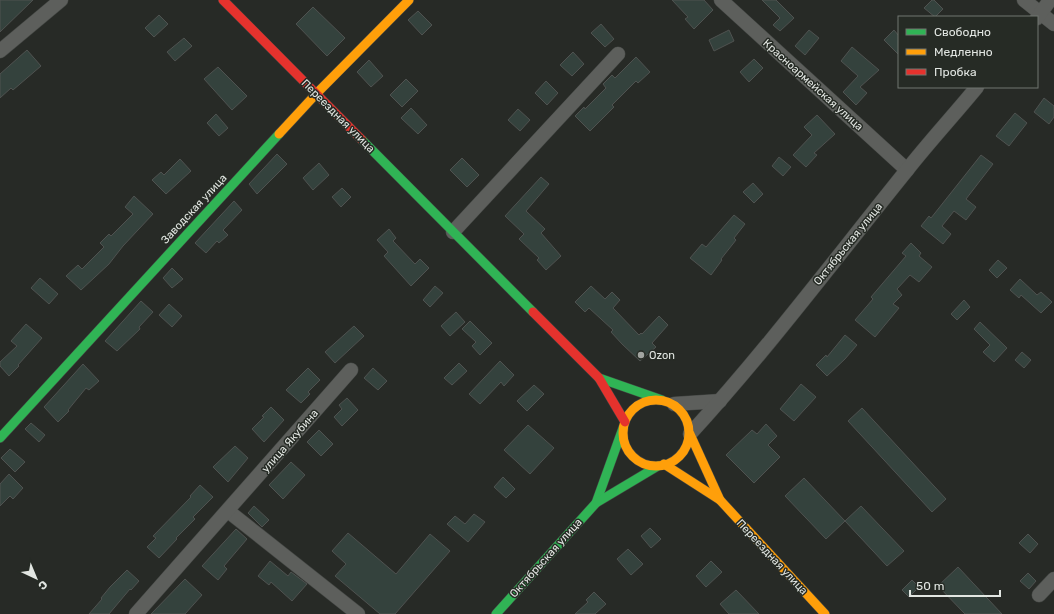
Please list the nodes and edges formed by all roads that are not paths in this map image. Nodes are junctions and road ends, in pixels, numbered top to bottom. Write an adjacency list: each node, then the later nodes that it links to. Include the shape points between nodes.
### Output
1 (61, 0): 9 (street)
2 (223, 0): 12 (main road, Переездная улица)
3 (409, 0): 12 (main road, Заводская улица)
4 (721, 0): 13 (street, Красноармейская улица)
5 (1024, 0): 7 (street)
6 (1050, 0): 7 (street)
7 (1039, 16): 8 (street)
8 (1054, 24)
9 (0, 51)
10 (618, 54): 14 (street)
11 (977, 88): 13 (street, Октябрьская улица)
12 (316, 94): 14 (main road, Переездная улица); 21 (main road, Заводская улица)
13 (907, 170): 17 (street, Октябрьская улица)
14 (453, 232): 16 (main road, Переездная улица)
15 (351, 370): 25 (street, улица Якубина)
16 (599, 378): 18 (main road, Переездная улица); 19 (main road, Переездная улица)
17 (720, 401): 18 (street); 20 (street, Октябрьская улица)
18 (668, 402): 19 (main road, via 650,400 637,405 628,415); 20 (main road, via 683,412)
19 (624, 425): 22 (main road, via 624,442 631,455 643,464); 24 (main road, Октябрьская улица)
20 (690, 434): 22 (main road, via 685,450 673,461); 23 (main road, Переездная улица)
21 (0, 438)
22 (661, 465): 23 (main road, Переездная улица); 24 (main road, Октябрьская улица)
23 (720, 500): 31 (main road, Переездная улица)
24 (596, 503): 30 (main road, Октябрьская улица)
25 (228, 511): 28 (street, улица Якубина); 29 (street)
26 (1054, 579): 27 (street)
27 (1039, 595)
28 (136, 614)
29 (358, 614)
30 (496, 614)
31 (825, 614)

